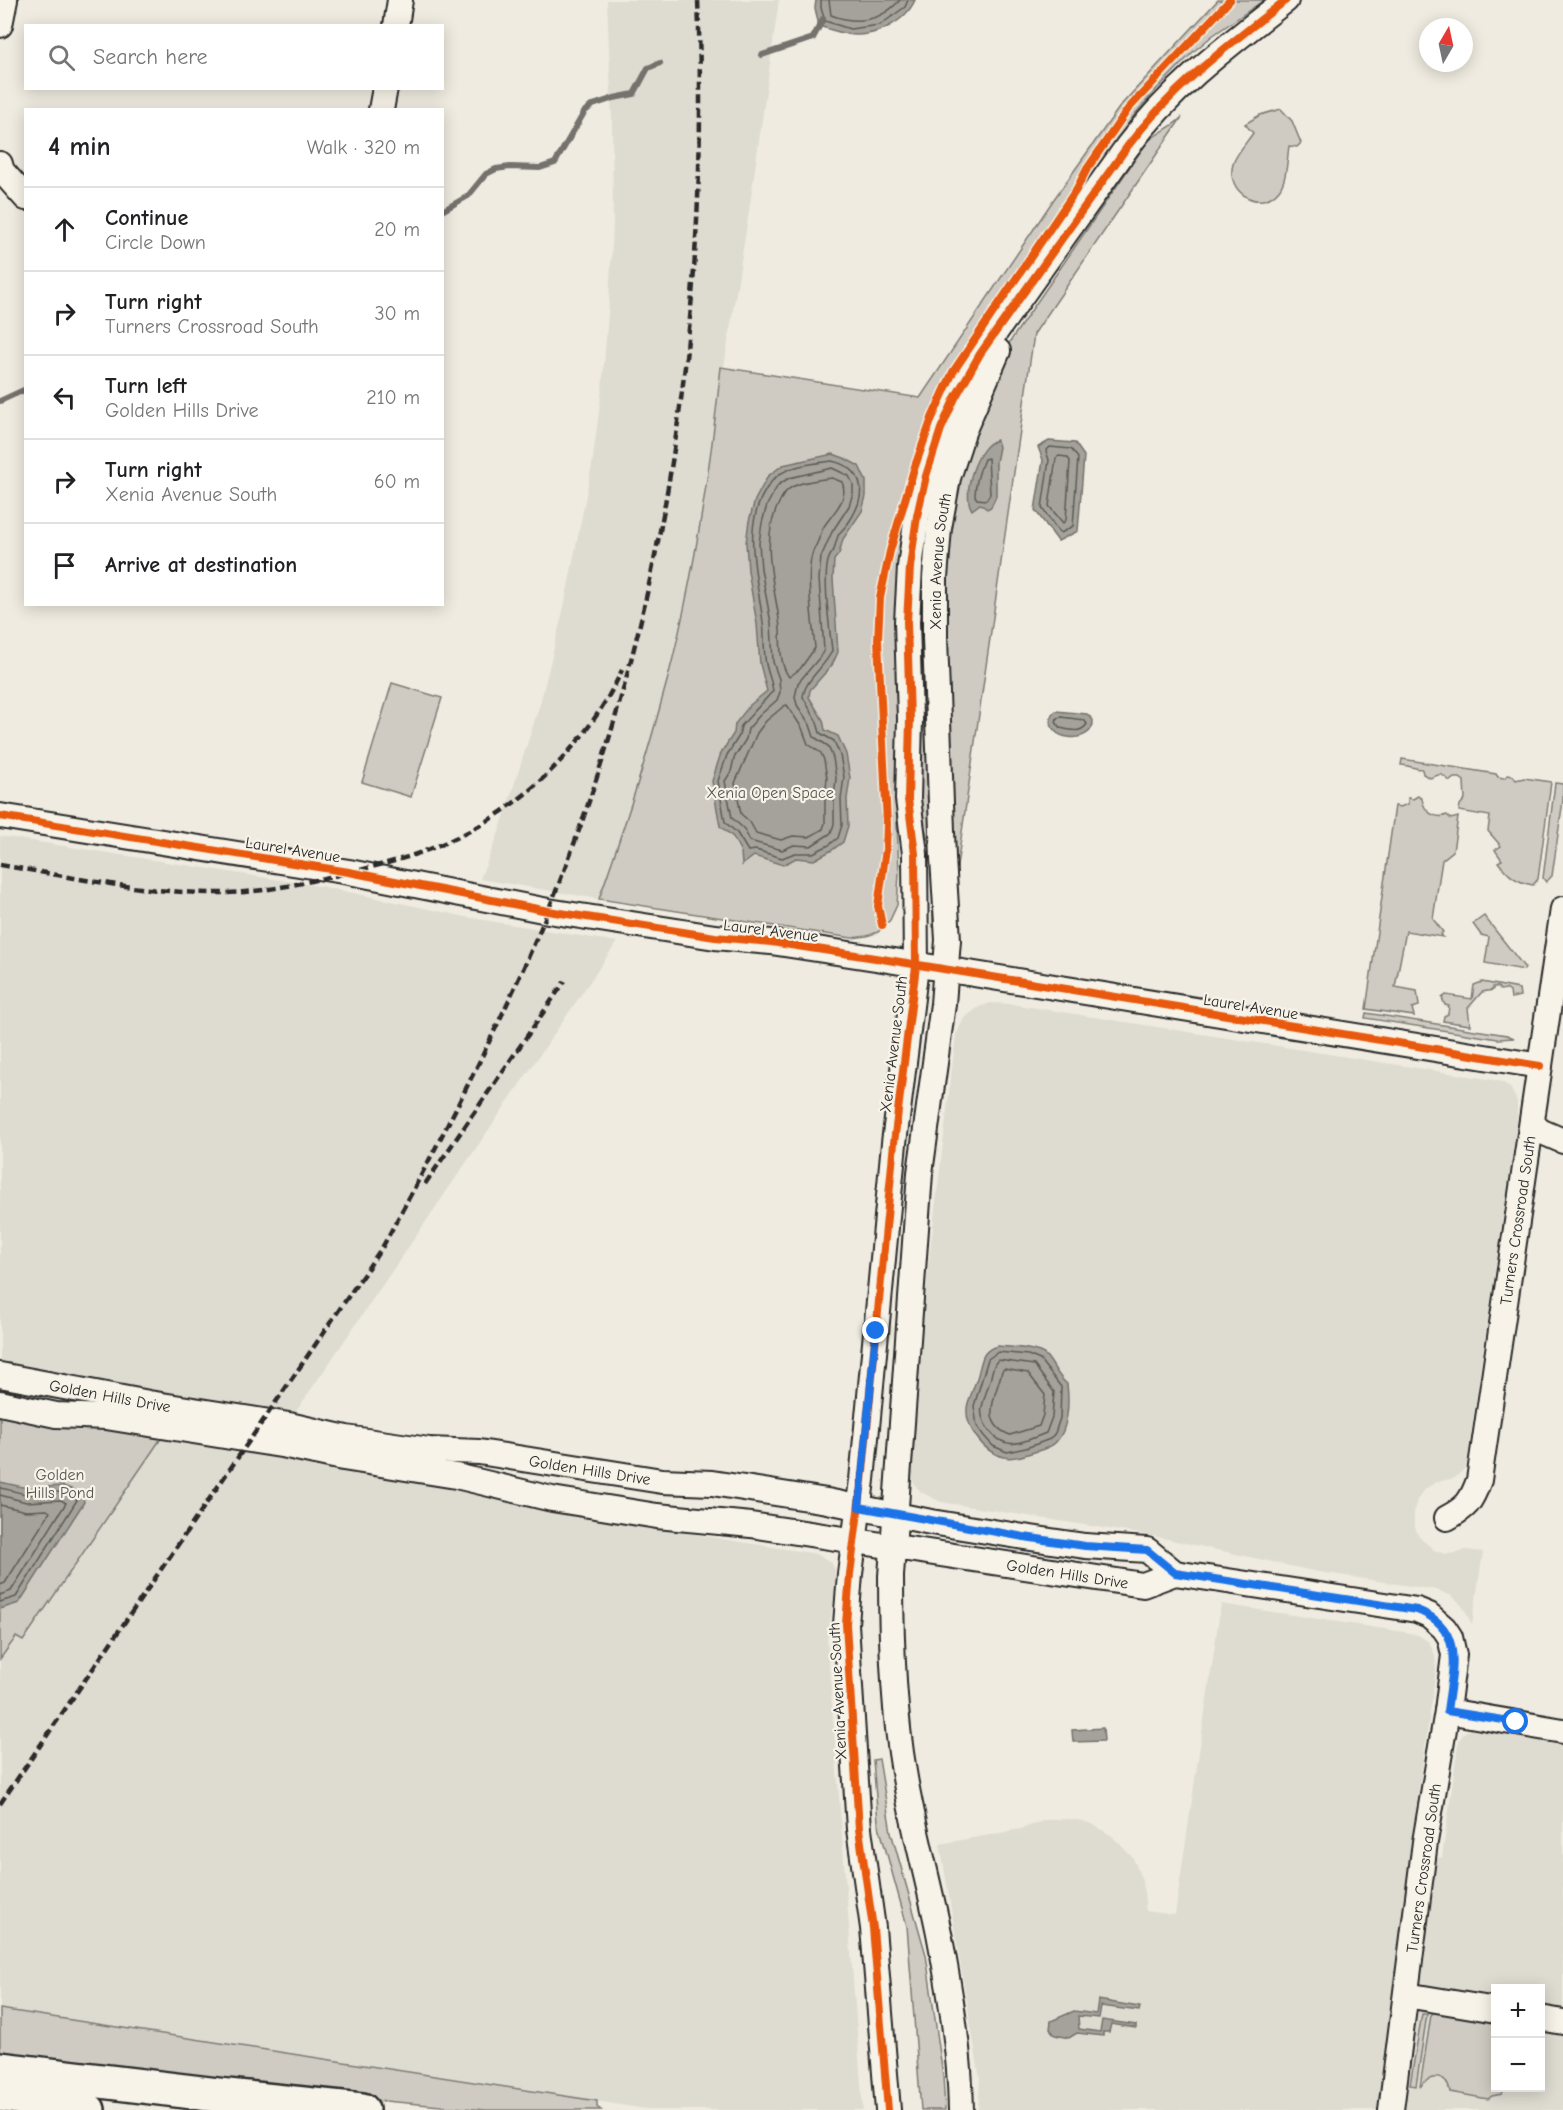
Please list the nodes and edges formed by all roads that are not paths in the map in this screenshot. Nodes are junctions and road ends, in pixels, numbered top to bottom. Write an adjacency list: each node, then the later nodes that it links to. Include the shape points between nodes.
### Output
1 (5, 0): 5 (street)
2 (400, 0): 4 (street)
3 (1286, 0): 10 (street, Xenia Avenue South, via 1222,49 1167,99 1127,147)
4 (396, 24)
5 (0, 25)
6 (385, 90): 7 (street)
7 (381, 108)
8 (0, 164): 9 (street)
9 (24, 196)
10 (1053, 252): 13 (street, Xenia Avenue South, via 980,354 955,398 938,438 917,516 907,622 908,799 915,854); 14 (street, Xenia Avenue South, via 987,374 963,432 948,478 939,528 934,638 948,940)
11 (0, 816): 13 (street, Laurel Avenue, via 349,872 548,911)
12 (1563, 909): 15 (street, Turners Crossroad South)
13 (916, 966): 14 (street, Laurel Avenue); 20 (street, Xenia Avenue South, via 894,1143)
14 (946, 971): 15 (street, Laurel Avenue); 21 (street, Xenia Avenue South, via 920,1173)
15 (1540, 1066): 16 (street, Turners Crossroad South)
16 (1532, 1123): 17 (street); 22 (street, Turners Crossroad South, via 1479,1480 1463,1509)
17 (1563, 1141)
18 (0, 1375): 20 (street, Golden Hills Drive, via 346,1438 429,1450 479,1452)
19 (0, 1403): 23 (street, Golden Hills Drive, via 56,1415 105,1417 287,1446 456,1476 552,1500)
20 (859, 1507): 21 (street, Golden Hills Drive); 23 (street, Xenia Avenue South)
21 (895, 1515): 24 (street, Xenia Avenue South); 25 (street, Golden Hills Drive, via 1085,1546 1147,1550)
22 (1447, 1518)
23 (854, 1541): 24 (street, Golden Hills Drive); 37 (street, Xenia Avenue South, via 846,1640 859,1829 873,1928)
24 (893, 1547): 25 (street, Golden Hills Drive, via 1143,1585); 38 (street, Xenia Avenue South, via 891,1627 903,1771 939,1933 960,2074)
25 (1175, 1573): 26 (street, Golden Hills Drive, via 1417,1610)
26 (1444, 1628): 27 (street, Turners Crossroad South, via 1454,1655)
27 (1447, 1711): 28 (street); 29 (street, Turners Crossroad South, via 1425,1842)
28 (1563, 1731)
29 (1406, 1995): 30 (street); 39 (street, Turners Crossroad South)
30 (1491, 2009)
31 (1545, 2019): 32 (street)
32 (1563, 2022)
33 (0, 2069): 36 (highway)
34 (0, 2094): 35 (highway)
35 (88, 2110)
36 (362, 2110)
37 (888, 2110)
38 (961, 2110)
39 (1391, 2110)

